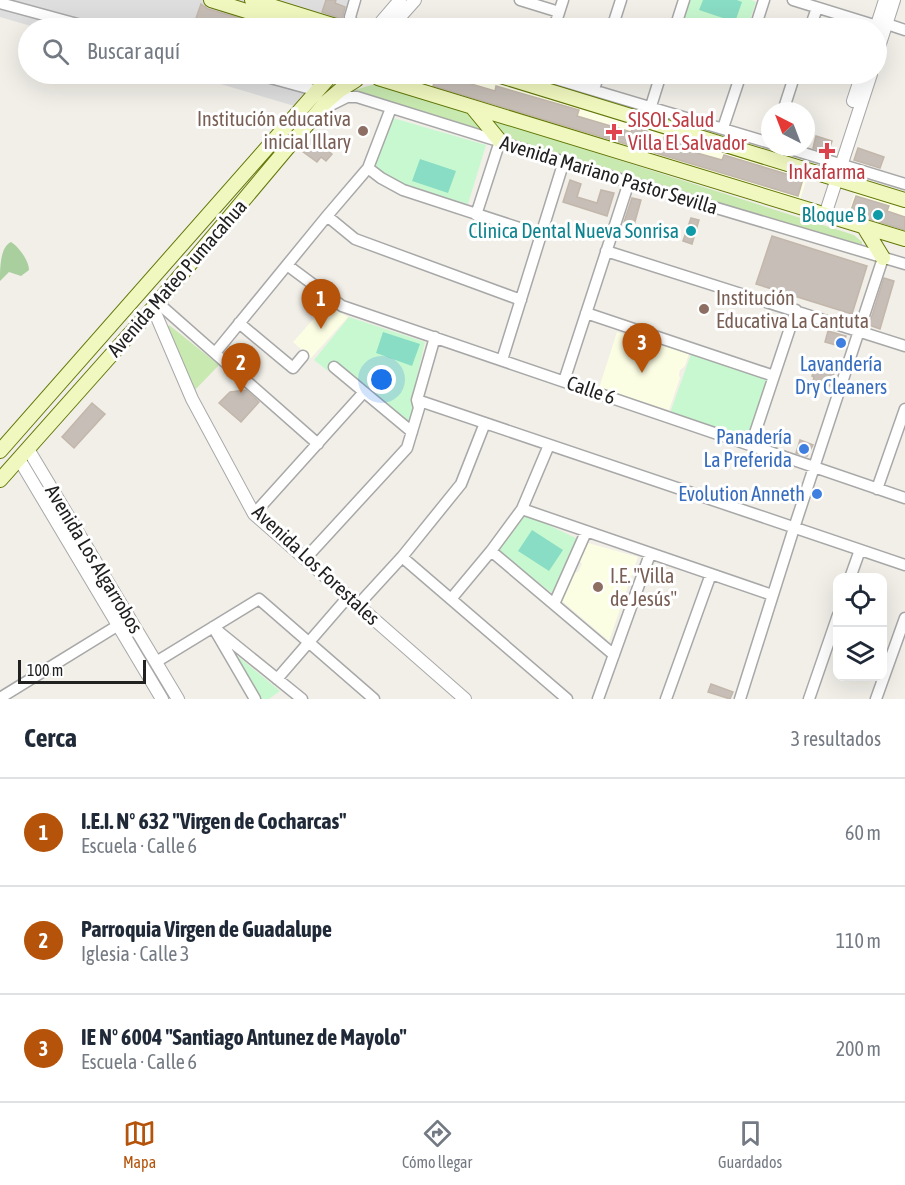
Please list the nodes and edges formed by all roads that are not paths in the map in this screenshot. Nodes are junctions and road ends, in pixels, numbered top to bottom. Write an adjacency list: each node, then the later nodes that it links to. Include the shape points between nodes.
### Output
1 (211, 0): 19 (main road)
2 (252, 0): 15 (main road)
3 (355, 0): 21 (street)
4 (400, 0): 22 (street)
5 (415, 0): 23 (street)
6 (520, 0): 17 (street)
7 (563, 0): 17 (street)
8 (621, 0): 25 (street)
9 (684, 0): 26 (street)
10 (764, 0): 27 (street)
11 (793, 0): 16 (street)
12 (885, 0): 30 (street)
13 (894, 0): 31 (street)
14 (2, 2): 18 (street)
15 (282, 4): 20 (main road)
16 (817, 8): 28 (street); 29 (street)
17 (559, 12): 24 (street)
18 (57, 18)
19 (269, 18)
20 (317, 18)
21 (350, 18)
22 (385, 18)
23 (399, 18)
24 (557, 18)
25 (615, 18)
26 (678, 18)
27 (758, 18)
28 (814, 18)
29 (852, 18)
30 (882, 18)
31 (884, 18)
32 (887, 27): 33 (street)
33 (905, 30)
34 (292, 84): 47 (street)
35 (324, 84): 47 (main road, Avenida Mateo Pumacahua)
36 (345, 84): 52 (main road, Avenida Mateo Pumacahua)
37 (405, 84): 49 (main road, Avenida Mariano Pastor Sevilla)
38 (527, 84): 60 (main road)
39 (576, 84): 46 (street)
40 (595, 84): 46 (street)
41 (658, 84): 50 (street)
42 (738, 84): 53 (street)
43 (792, 84): 48 (street)
44 (859, 84): 58 (street)
45 (867, 84): 58 (street)
46 (594, 89): 50 (street)
47 (318, 91): 97 (main road, Avenida Mateo Pumacahua)
48 (786, 102)
49 (472, 106): 55 (main road); 65 (main road, Avenida Mariano Pastor Sevilla)
50 (651, 106): 53 (street)
51 (391, 108): 52 (street, Avenida Mariano Pastor Sevilla, via 347,97); 55 (street, Avenida Mariano Pastor Sevilla); 59 (street)
52 (317, 113): 75 (main road, Avenida Mateo Pumacahua)
53 (723, 128): 54 (street)
54 (761, 140)
55 (500, 141): 57 (street, Avenida Mariano Pastor Sevilla); 64 (street)
56 (813, 156): 58 (street)
57 (564, 161): 61 (street, Avenida Mariano Pastor Sevilla); 68 (street)
58 (838, 164): 60 (street); 62 (street)
59 (368, 168): 64 (street, via 393,185); 66 (street)
60 (833, 178): 63 (main road); 65 (street)
61 (629, 182): 70 (street); 71 (street, Avenida Mariano Pastor Sevilla)
62 (905, 184)
63 (905, 200)
64 (476, 214): 68 (street)
65 (822, 214): 67 (main road, Avenida Mariano Pastor Sevilla)
66 (327, 216): 73 (street); 74 (street, via 355,239)
67 (864, 227): 69 (main road, Avenida Mariano Pastor Sevilla); 71 (main road)
68 (541, 235): 74 (street)
69 (905, 239)
70 (606, 251): 76 (street); 77 (street)
71 (883, 258): 72 (street, Avenida Mariano Pastor Sevilla); 79 (street)
72 (905, 264)
73 (287, 265): 78 (street); 80 (street, Calle 6, via 342,306)
74 (520, 300): 84 (street)
75 (155, 306): 82 (street); 98 (main road, Avenida Mateo Pumacahua); 104 (street, Avenida Los Forestales, via 192,399)
76 (796, 310): 79 (street); 86 (street)
77 (586, 313): 86 (street); 87 (street)
78 (239, 323): 82 (street); 83 (street, via 293,368)
79 (859, 330): 81 (street); 99 (street)
80 (435, 337): 84 (street, Calle 6); 89 (street)
81 (905, 346)
82 (215, 353): 94 (street)
83 (303, 356)
84 (502, 360): 87 (street, Calle 6)
85 (334, 367): 88 (street)
86 (774, 376): 96 (street)
87 (564, 381): 96 (street, Calle 6)
88 (364, 392): 93 (street); 94 (street)
89 (417, 400): 91 (street); 93 (street, via 419,408)
90 (905, 409): 92 (street)
91 (485, 423): 95 (street); 110 (street, via 461,484)
92 (902, 426): 101 (street)
93 (412, 432): 111 (street, via 407,448)
94 (318, 444): 104 (street)
95 (549, 445): 103 (street); 105 (street)
96 (751, 445): 99 (street, Calle 6)
97 (0, 451)
98 (23, 454): 100 (main road, Avenida Mateo Pumacahua); 121 (street, Avenida Los Algarrobos); 122 (street, Avenida Los Algarrobos)
99 (813, 467): 101 (street, Calle 6); 105 (street)
100 (0, 480)
101 (877, 489): 102 (street, Calle 6)
102 (905, 498)
103 (522, 509): 106 (street); 108 (street)
104 (254, 514): 111 (street, Avenida Los Forestales)
105 (794, 528): 107 (street); 115 (street)
106 (586, 532): 109 (street); 118 (street)
107 (860, 550): 112 (street); 113 (street)
108 (491, 551): 117 (street); 118 (street)
109 (650, 554): 114 (street); 126 (street)
110 (402, 556): 117 (street); 119 (street)
111 (305, 559): 116 (street, Avenida Los Forestales)
112 (905, 565)
113 (852, 573)
114 (711, 574): 115 (street); 138 (street)
115 (772, 595): 139 (street)
116 (348, 597): 119 (street, Avenida Los Forestales); 125 (street)
117 (451, 599): 136 (street)
118 (554, 604): 126 (street)
119 (358, 605): 135 (street, Avenida Los Forestales)
120 (905, 618): 141 (street)
121 (130, 619): 122 (street); 127 (street, Avenida Los Algarrobos)
122 (118, 626): 129 (street); 130 (street, Avenida Los Algarrobos)
123 (213, 627): 125 (street, via 259,598); 127 (street); 128 (street); 132 (street)
124 (833, 627): 140 (street)
125 (309, 641): 128 (street); 134 (street)
126 (614, 654): 137 (street)
127 (156, 662): 131 (street, Avenida Los Algarrobos)
128 (277, 679): 133 (street)
129 (0, 698)
130 (162, 699)
131 (178, 699)
132 (255, 699)
133 (302, 699)
134 (374, 699)
135 (465, 699)
136 (567, 699)
137 (598, 699)
138 (666, 699)
139 (740, 699)
140 (809, 699)
141 (876, 699)

